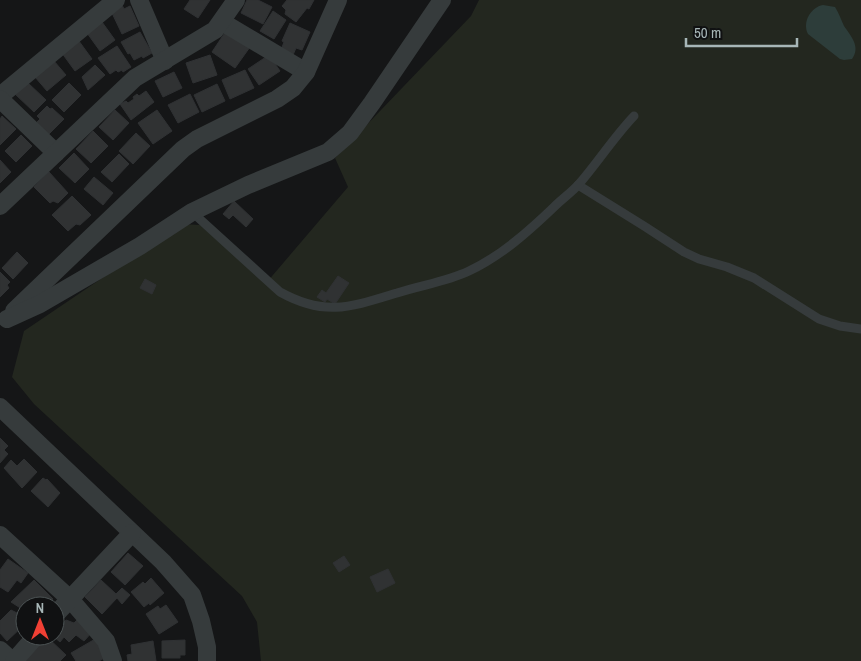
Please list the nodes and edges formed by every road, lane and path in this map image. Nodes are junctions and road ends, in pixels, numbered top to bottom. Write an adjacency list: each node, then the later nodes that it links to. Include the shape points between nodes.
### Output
1 (116, 0): 9 (street)
2 (139, 0): 7 (street)
3 (236, 0): 6 (street)
4 (338, 0): 8 (street)
5 (442, 0): 14 (street, via 350,133 328,152)
6 (222, 22): 7 (street, via 215,30); 8 (street)
7 (165, 61): 11 (street, via 135,78)
8 (306, 72): 15 (street, via 293,88 277,99 183,149)
9 (0, 97): 11 (street)
10 (634, 116): 12 (lane)
11 (56, 153): 13 (street)
12 (578, 185): 14 (lane, via 530,230 479,266 446,280 337,308 309,304 280,292); 16 (lane, via 684,252 754,278 819,319)
13 (0, 206)
14 (192, 212): 15 (street, via 140,246)
15 (3, 322)
16 (861, 329)
17 (0, 407): 18 (street)
18 (132, 532): 20 (street); 26 (street, via 192,595 207,646)
19 (0, 535): 20 (street)
20 (70, 599): 21 (street); 25 (street, via 106,641)
21 (65, 604)
22 (27, 646): 24 (street)
23 (0, 650): 24 (street)
24 (13, 661)
25 (113, 661)
26 (207, 661)

